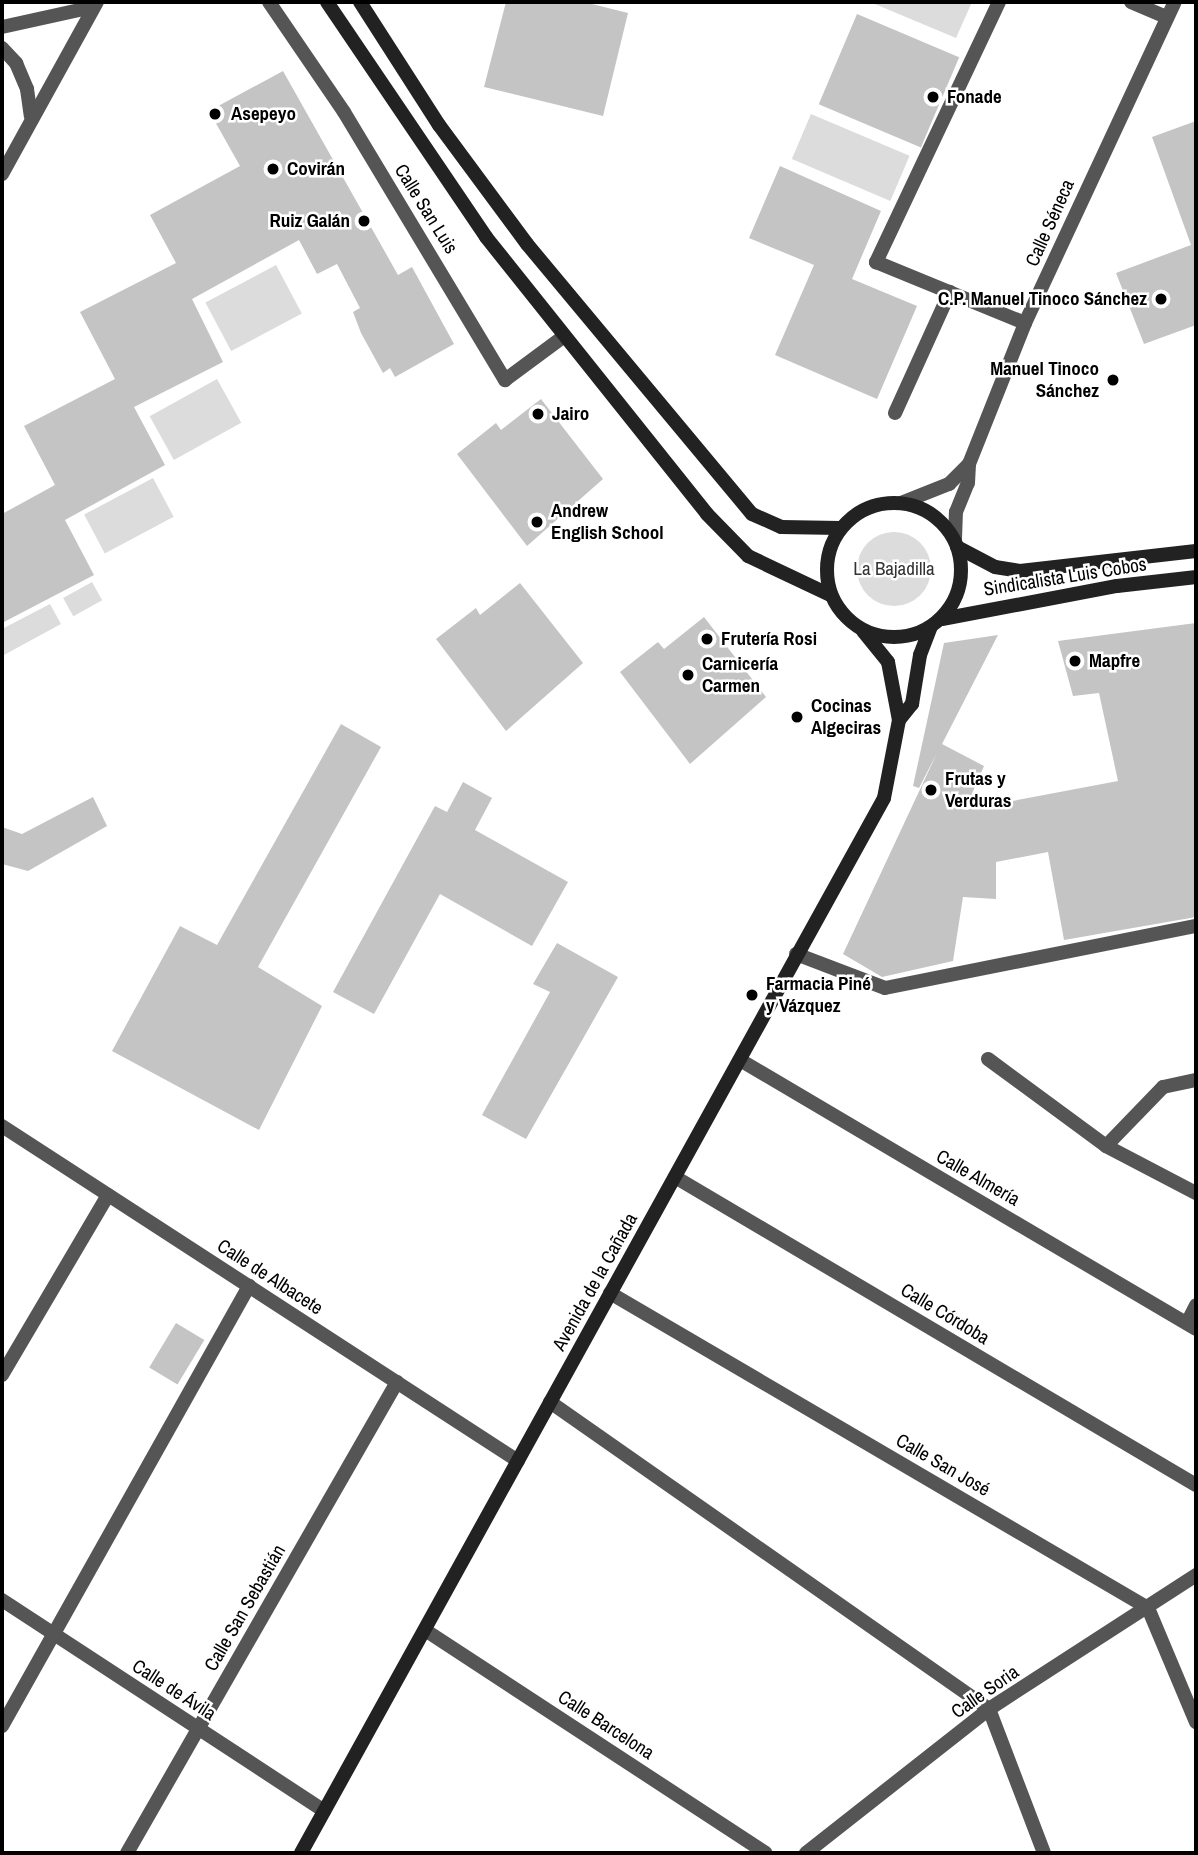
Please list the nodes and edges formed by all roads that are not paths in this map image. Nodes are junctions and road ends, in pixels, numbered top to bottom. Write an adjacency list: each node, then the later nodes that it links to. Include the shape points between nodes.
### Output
1 (269, 2): 15 (street, Calle San Luis, via 365,145 505,380)
2 (327, 2): 15 (main road, via 486,237)
3 (360, 2): 19 (main road, via 439,125 527,244 752,514 780,527)
4 (999, 2): 13 (street, via 876,261)
5 (1131, 2): 8 (street)
6 (1175, 2): 8 (street, Calle Séneca)
7 (95, 4): 9 (street); 11 (street)
8 (1167, 17): 14 (street, Calle Séneca)
9 (2, 26)
10 (2, 48): 11 (street, via 16,63 27,89)
11 (31, 116): 12 (street)
12 (2, 174)
13 (950, 292): 14 (street); 16 (street)
14 (1025, 323): 17 (street, Calle Séneca)
15 (563, 337): 23 (main road, via 707,514 748,556)
16 (895, 413)
17 (969, 464): 18 (street, Calle Séneca, via 949,484); 20 (street, Calle Séneca, via 968,483 956,512)
18 (901, 503): 19 (main road, via 878,504); 20 (main road, via 923,509 942,522)
19 (840, 528): 23 (main road, via 827,560)
20 (956, 543): 21 (main road, Sindicalista Luis Cobos, via 995,567 1020,571); 24 (main road, via 960,588)
21 (1196, 551)
22 (1196, 577): 24 (main road, Sindicalista Luis Cobos, via 1117,586)
23 (830, 595): 25 (main road, via 843,616)
24 (936, 623): 25 (main road, via 894,637); 26 (main road, Avenida de la Cañada, via 920,655 912,704)
25 (862, 630): 26 (main road, Avenida de la Cañada, via 888,662)
26 (899, 720): 28 (main road, Avenida de la Cañada, via 884,798)
27 (1196, 926): 28 (street, via 885,988)
28 (796, 954): 30 (main road, Avenida de la Cañada)
29 (988, 1059): 33 (street)
30 (740, 1060): 34 (main road, Avenida de la Cañada); 40 (street, Calle Almería)
31 (1196, 1080): 33 (street, via 1163,1087)
32 (2, 1126): 36 (street, Calle de Albacete)
33 (1106, 1146): 35 (street)
34 (675, 1177): 38 (main road, Avenida de la Cañada); 45 (street, Calle Córdoba)
35 (1196, 1192)
36 (108, 1195): 37 (street, Calle de Albacete); 41 (street)
37 (249, 1286): 42 (street, Calle de Albacete); 50 (street)
38 (610, 1293): 43 (main road, Avenida de la Cañada); 48 (street, Calle San José)
39 (1196, 1305): 40 (street)
40 (1192, 1326)
41 (2, 1375)
42 (397, 1382): 44 (street, Calle de Albacete); 54 (street, Calle San Sebastián)
43 (550, 1402): 44 (main road, Avenida de la Cañada); 51 (street)
44 (518, 1461): 49 (main road, Avenida de la Cañada)
45 (1196, 1485)
46 (1196, 1575): 48 (street, Calle Soria)
47 (2, 1600): 50 (street, Calle de Ávila)
48 (1148, 1608): 51 (street, Calle Soria); 52 (street)
49 (425, 1630): 55 (main road, Avenida de la Cañada); 58 (street, Calle Barcelona)
50 (53, 1634): 53 (street); 54 (street, Calle de Ávila)
51 (989, 1709): 59 (street, Calle Soria); 60 (street)
52 (1196, 1722)
53 (2, 1726)
54 (197, 1728): 55 (street, Calle de Ávila); 56 (street, Calle San Sebastián)
55 (324, 1811): 57 (main road, Avenida de la Cañada)
56 (127, 1853)
57 (301, 1853)
58 (766, 1853)
59 (806, 1853)
60 (1044, 1853)

